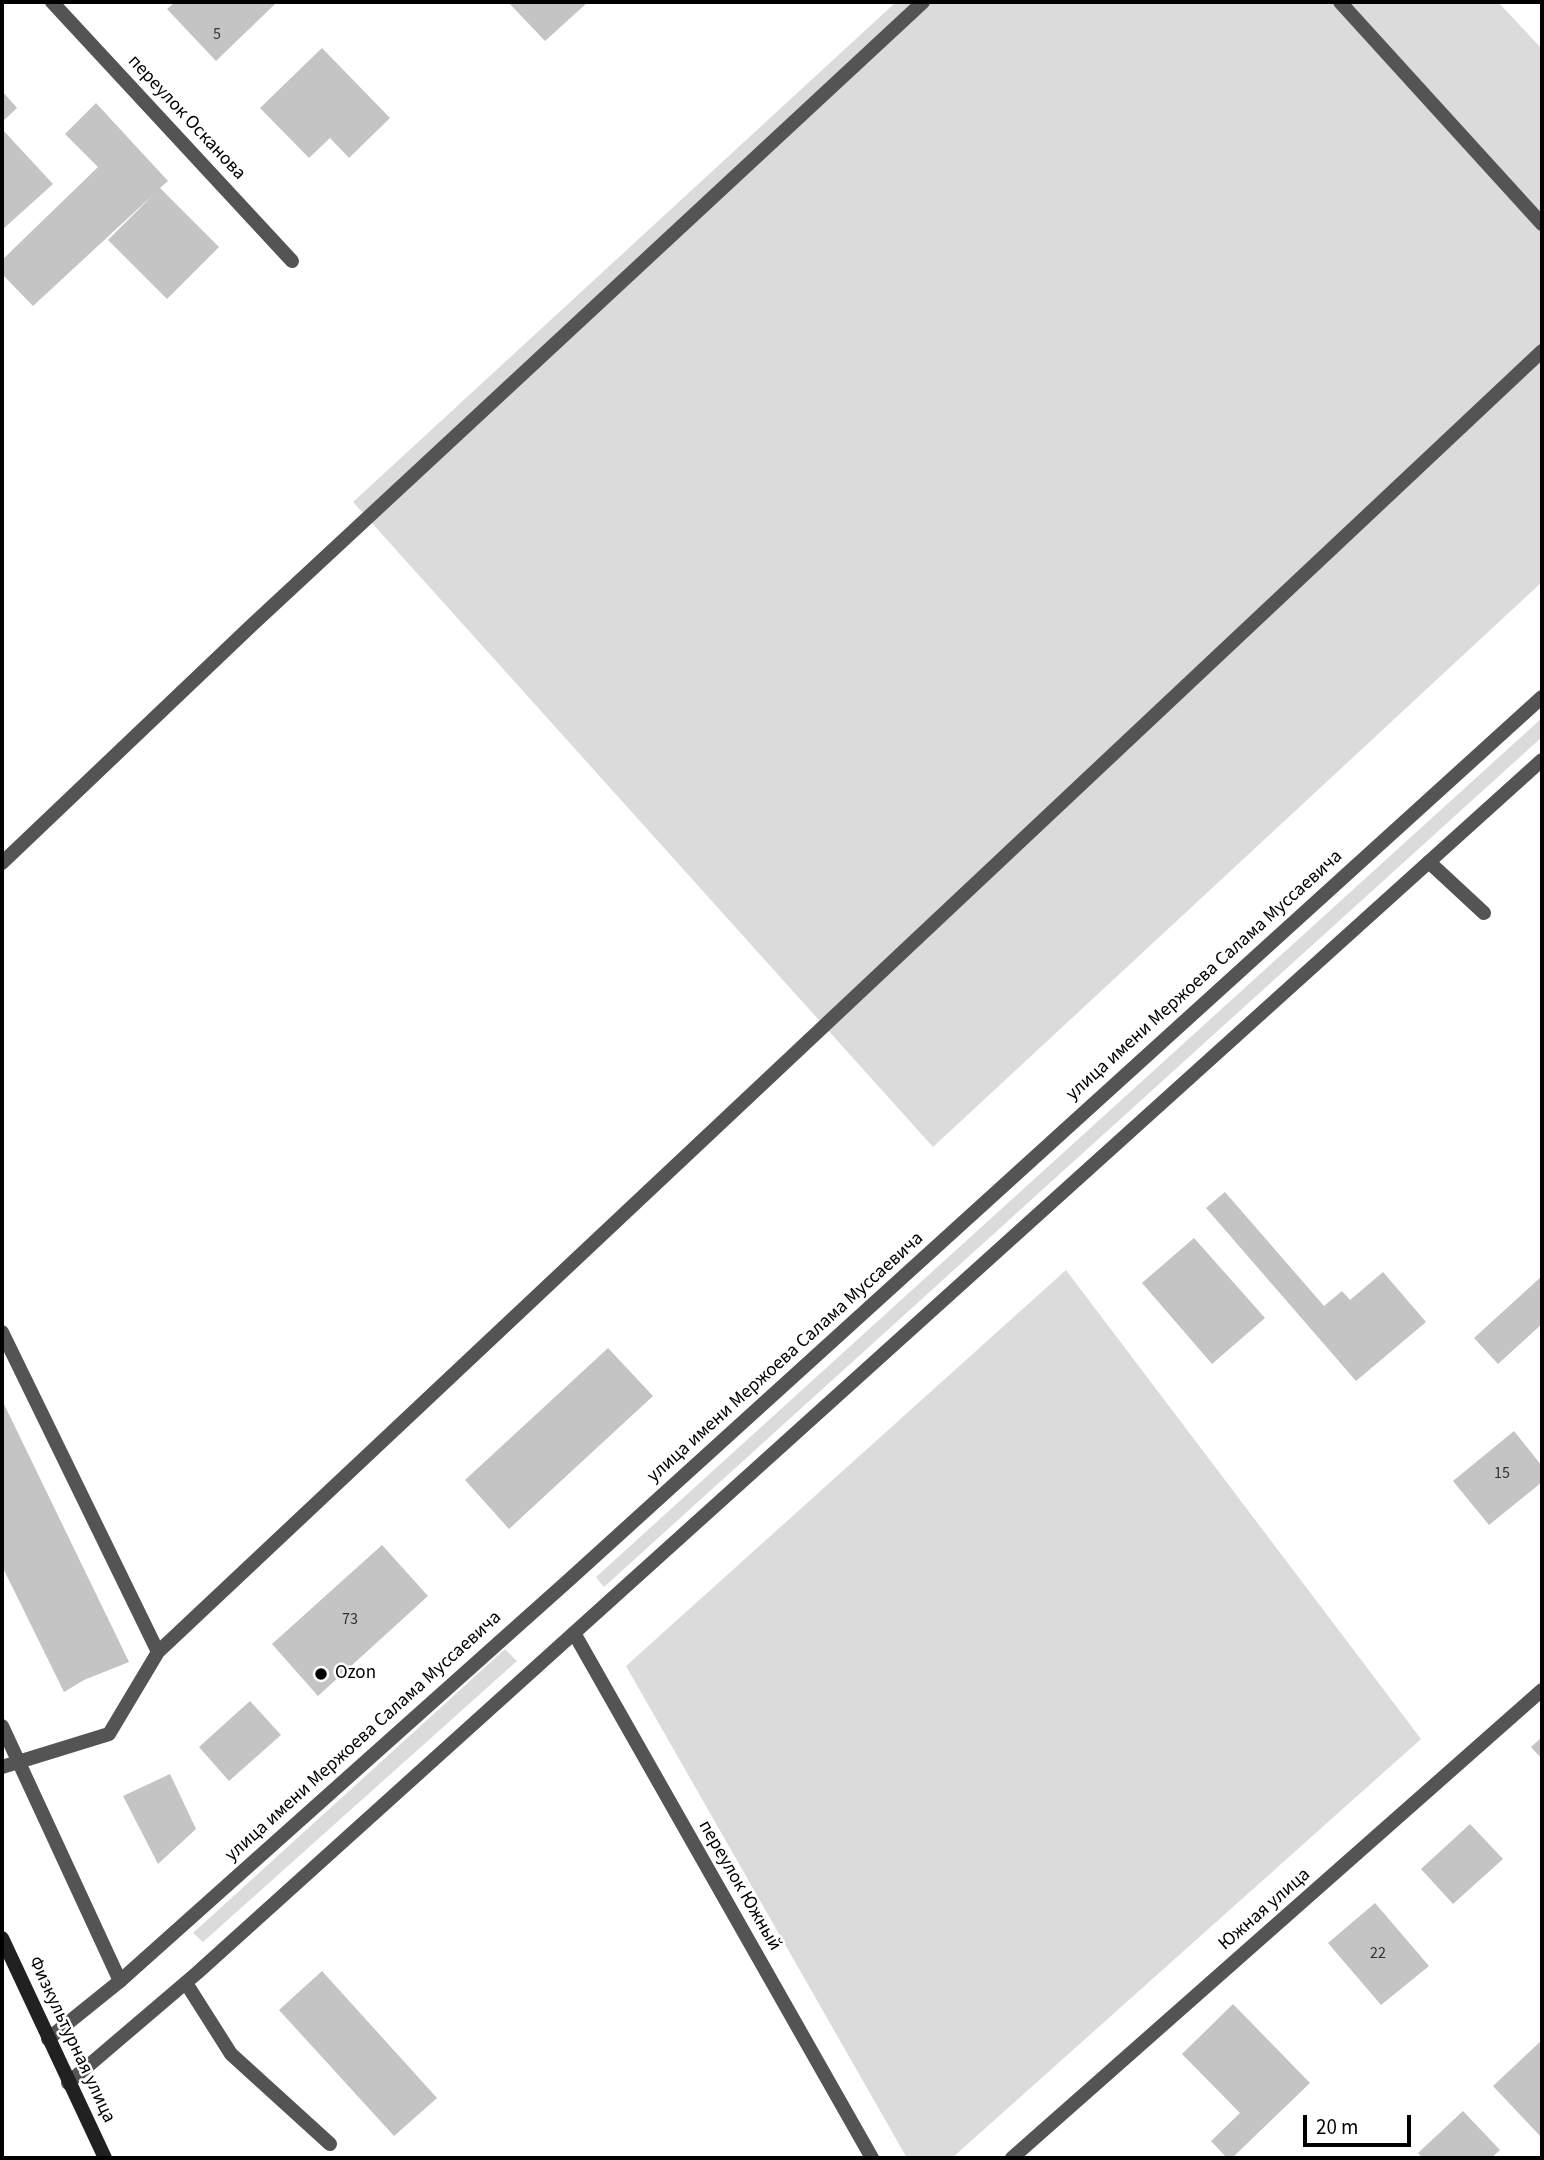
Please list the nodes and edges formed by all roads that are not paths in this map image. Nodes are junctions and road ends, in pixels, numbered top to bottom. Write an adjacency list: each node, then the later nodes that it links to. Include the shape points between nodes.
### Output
1 (52, 2): 5 (street, переулок Осканова)
2 (923, 2): 10 (street)
3 (1340, 2): 4 (street)
4 (1542, 224)
5 (292, 261)
6 (1542, 351): 14 (street)
7 (1542, 697): 20 (street, улица имени Мержоева Салама Муссаевича, via 581,1570)
8 (1542, 760): 9 (street)
9 (1429, 862): 11 (street); 13 (street)
10 (2, 863)
11 (1483, 913)
12 (2, 1332): 14 (street)
13 (574, 1633): 21 (street); 26 (street, переулок Южный)
14 (158, 1652): 17 (street, via 109,1734)
15 (1542, 1690): 27 (street, Южная улица)
16 (2, 1726): 17 (street)
17 (19, 1762): 18 (street); 20 (street)
18 (2, 1767)
19 (2, 1938): 22 (main road, Физкультурная улица)
20 (120, 1981): 22 (street, улица имени Мержоева Салама Муссаевича)
21 (186, 1983): 23 (street); 24 (street, via 231,2054)
22 (48, 2039): 23 (main road, Физкультурная улица)
23 (68, 2083): 25 (main road, Физкультурная улица)
24 (330, 2144)
25 (105, 2158)
26 (872, 2158)
27 (1012, 2158)

